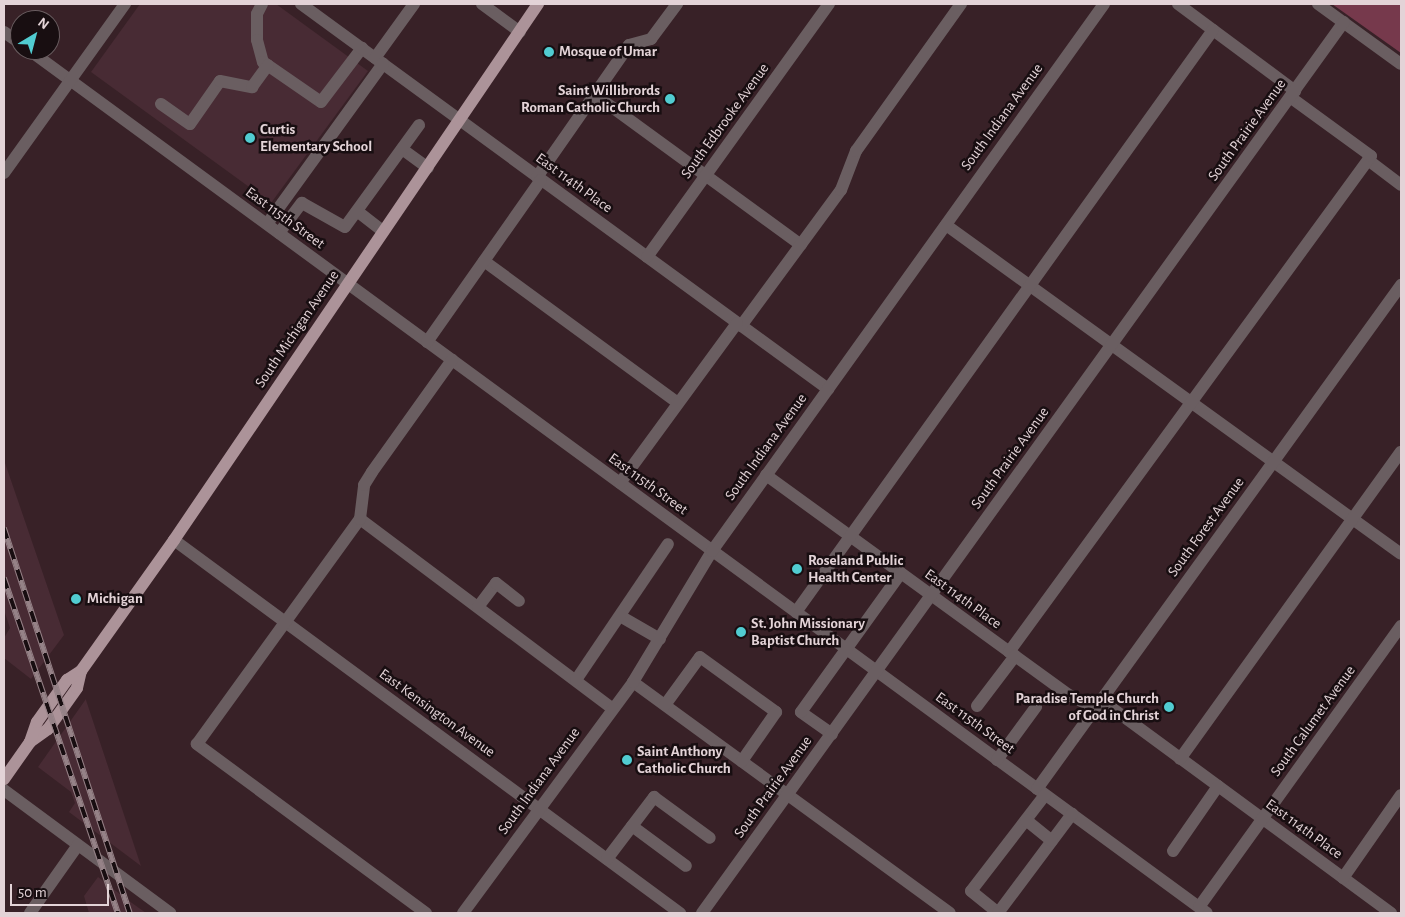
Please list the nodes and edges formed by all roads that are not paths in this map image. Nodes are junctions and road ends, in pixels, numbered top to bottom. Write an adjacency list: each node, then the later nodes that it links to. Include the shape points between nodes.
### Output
1 (125, 4): 21 (street)
2 (262, 4): 20 (street, via 257,14 257,40)
3 (414, 4): 18 (street)
4 (538, 4): 15 (main road, South Michigan Avenue)
5 (677, 4): 22 (street, via 651,39 629,45)
6 (829, 4): 32 (street, South Edbrooke Avenue)
7 (961, 4): 40 (street, via 856,151 842,190)
8 (1104, 4): 37 (street, South Indiana Avenue)
9 (1178, 4): 14 (street)
10 (1318, 4): 13 (street)
11 (306, 5): 16 (street, East 114th Place)
12 (487, 5): 15 (street)
13 (1344, 22): 19 (street); 23 (street, South Prairie Avenue)
14 (1213, 30): 23 (street); 44 (street)
15 (520, 32): 25 (main road, South Michigan Avenue)
16 (362, 48): 18 (street, East 114th Place); 20 (street, via 321,102)
17 (43, 60): 21 (street, East 115th Street)
18 (379, 61): 25 (street, East 114th Place); 36 (street)
19 (1401, 64)
20 (268, 65): 24 (street, via 252,87 220,81 190,124)
21 (70, 80): 28 (street); 36 (street, East 115th Street)
22 (594, 94): 32 (street); 33 (street)
23 (1292, 94): 29 (street, via 1371,156); 48 (street, South Prairie Avenue)
24 (161, 104)
25 (461, 121): 30 (main road, South Michigan Avenue); 33 (street, East 114th Place)
26 (418, 125): 27 (street)
27 (402, 149): 30 (street); 35 (street)
28 (8, 157): 31 (street)
29 (1368, 160): 34 (street); 51 (street)
30 (428, 168): 38 (main road, South Michigan Avenue)
31 (4, 173)
32 (706, 176): 40 (street); 41 (street, South Edbrooke Avenue)
33 (539, 178): 41 (street, East 114th Place); 42 (street)
34 (1401, 185)
35 (357, 211): 38 (street); 39 (street, via 345,227 302,203)
36 (266, 224): 39 (street, East 115th Street)
37 (946, 224): 44 (street); 50 (street, South Indiana Avenue)
38 (383, 231): 43 (main road, South Michigan Avenue)
39 (279, 233): 43 (street, East 115th Street)
40 (801, 245): 46 (street)
41 (647, 257): 46 (street, East 114th Place)
42 (484, 261): 47 (street); 52 (street)
43 (347, 283): 47 (street, East 115th Street); 60 (main road, South Michigan Avenue)
44 (1030, 285): 48 (street); 59 (street)
45 (1401, 285): 54 (street, South Forest Avenue)
46 (739, 324): 50 (street, East 114th Place); 52 (street)
47 (427, 342): 49 (street, East 115th Street)
48 (1112, 345): 51 (street); 65 (street, South Prairie Avenue)
49 (452, 360): 56 (street, East 115th Street); 57 (street, via 364,485)
50 (828, 389): 55 (street, South Indiana Avenue)
51 (1190, 402): 54 (street); 74 (street)
52 (678, 403): 56 (street)
53 (1401, 452): 58 (street)
54 (1273, 462): 58 (street); 78 (street, South Forest Avenue)
55 (766, 475): 59 (street, East 114th Place); 62 (street, South Indiana Avenue)
56 (620, 483): 62 (street, East 115th Street)
57 (360, 519): 67 (street); 70 (street)
58 (1353, 519): 63 (street); 84 (street)
59 (850, 536): 64 (street, East 114th Place); 68 (street)
60 (174, 540): 70 (street, East Kensington Avenue); 87 (main road, South Michigan Avenue, via 81,671 77,688 52,722 30,742)
61 (668, 544): 69 (street)
62 (712, 551): 68 (street, East 115th Street); 72 (street, South Indiana Avenue)
63 (1401, 554)
64 (901, 573): 65 (street, East 114th Place); 73 (street)
65 (932, 595): 74 (street, East 114th Place); 75 (street, South Prairie Avenue)
66 (519, 601): 67 (street, via 496,583)
67 (478, 607): 76 (street)
68 (796, 612): 73 (street, East 115th Street)
69 (620, 616): 72 (street); 76 (street)
70 (285, 622): 93 (street, East Kensington Avenue); 108 (street, via 197,744)
71 (1401, 626): 95 (street, South Calumet Avenue)
72 (660, 639): 77 (street, South Indiana Avenue)
73 (845, 648): 75 (street, East 115th Street); 83 (street, via 801,712)
74 (1012, 654): 78 (street, East 114th Place, via 1067,694); 80 (street)
75 (877, 672): 83 (street, South Prairie Avenue); 85 (street, East 115th Street)
76 (576, 680): 82 (street)
77 (633, 682): 79 (street); 82 (street, South Indiana Avenue)
78 (1099, 704): 84 (street, East 114th Place); 90 (street, South Forest Avenue)
79 (665, 705): 86 (street); 86 (street, via 700,657 776,712)
80 (977, 706)
81 (1036, 707): 85 (street)
82 (613, 708): 93 (street, South Indiana Avenue)
83 (832, 734): 91 (street, South Prairie Avenue)
84 (1180, 759): 88 (street, East 114th Place)
85 (997, 760): 90 (street, East 115th Street)
86 (742, 761): 91 (street)
87 (4, 779)
88 (1218, 786): 95 (street, East 114th Place); 101 (street)
89 (4, 790): 100 (street)
90 (1041, 792): 94 (street, East 115th Street); 96 (street, South Forest Avenue)
91 (788, 794): 111 (street, South Prairie Avenue); 112 (street)
92 (1401, 795): 104 (street)
93 (539, 809): 102 (street, East Kensington Avenue); 109 (street, South Indiana Avenue)
94 (1072, 814): 99 (street); 105 (street, East 115th Street)
95 (1262, 819): 104 (street, East 114th Place); 105 (street, South Calumet Avenue)
96 (1026, 820): 99 (street); 99 (street, South Forest Avenue, via 971,891 998,913)
97 (632, 826): 98 (street, via 654,797); 102 (street); 103 (street)
98 (710, 838)
99 (1052, 841)
100 (78, 845): 106 (street); 107 (street)
101 (1173, 851)
102 (607, 859): 110 (street, East Kensington Avenue)
103 (686, 866)
104 (1343, 878): 113 (street, East 114th Place)
105 (1203, 910)
106 (30, 913)
107 (169, 913)
108 (426, 913)
109 (463, 913)
110 (680, 913)
111 (702, 913)
112 (950, 913)
113 (1391, 913)

